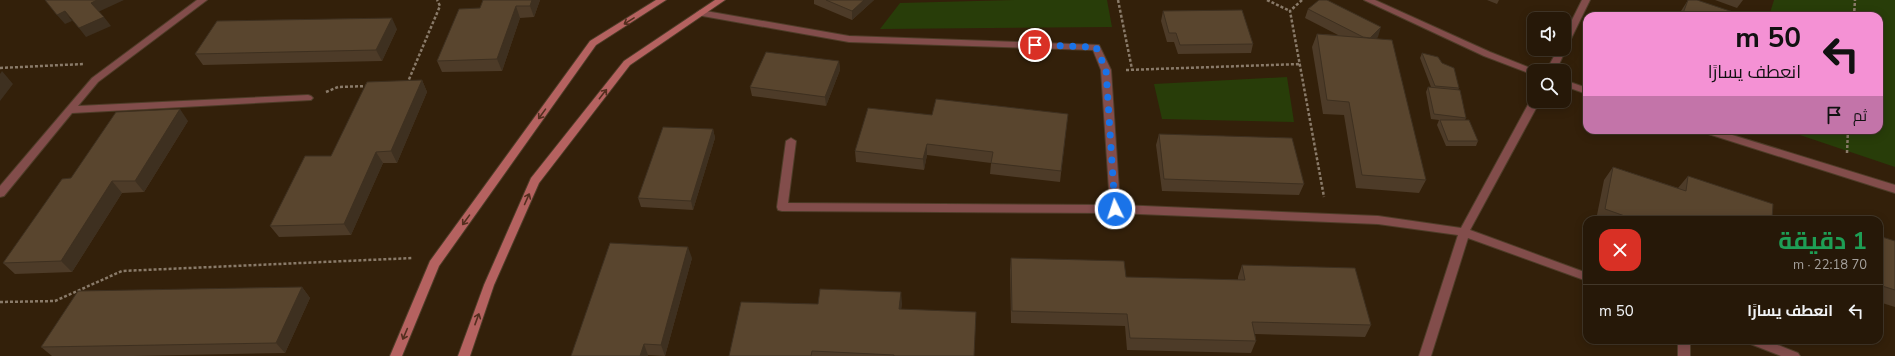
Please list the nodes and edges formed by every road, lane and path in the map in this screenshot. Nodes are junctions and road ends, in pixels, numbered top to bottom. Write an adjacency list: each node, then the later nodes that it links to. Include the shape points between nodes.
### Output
1 (203, 0): 15 (street)
2 (437, 0): 21 (path, via 440,6 407,84)
3 (662, 0): 35 (main road, one-way to 35, via 593,43)
4 (720, 0): 13 (main road)
5 (1118, 0): 20 (path)
6 (1267, 0): 11 (path)
7 (1302, 0): 11 (path)
8 (1368, 0): 18 (street)
9 (1586, 0): 14 (street)
10 (1855, 0): 12 (path)
11 (1290, 11): 16 (path)
12 (1854, 12)
13 (700, 13): 19 (street, via 849,39 1096,47); 41 (main road, one-way to 13, via 489,285 535,181 627,63)
14 (1571, 31)
15 (120, 62): 17 (path); 27 (street, via 95,80)
16 (1300, 64): 20 (path); 33 (path)
17 (0, 68)
18 (1527, 69)
19 (1106, 70): 20 (path); 32 (street)
20 (1132, 70)
21 (399, 84)
22 (1571, 85): 24 (street)
23 (369, 86): 25 (path, via 338,87)
24 (1583, 90)
25 (308, 98): 27 (street)
26 (1531, 108): 34 (street)
27 (70, 110): 31 (street)
28 (1717, 134): 30 (street)
29 (791, 141): 32 (street, via 782,207)
30 (1895, 189)
31 (0, 193)
32 (1115, 209): 33 (street)
33 (1328, 218): 34 (street, via 1378,220)
34 (1464, 232): 36 (street); 42 (street)
35 (439, 257): 37 (path, via 122,271 55,301); 40 (main road, one-way to 40)
36 (1583, 277)
37 (0, 302)
38 (1684, 344): 43 (street)
39 (1762, 344): 44 (street)
40 (396, 356)
41 (464, 356)
42 (1425, 356)
43 (1684, 356)
44 (1794, 356)

